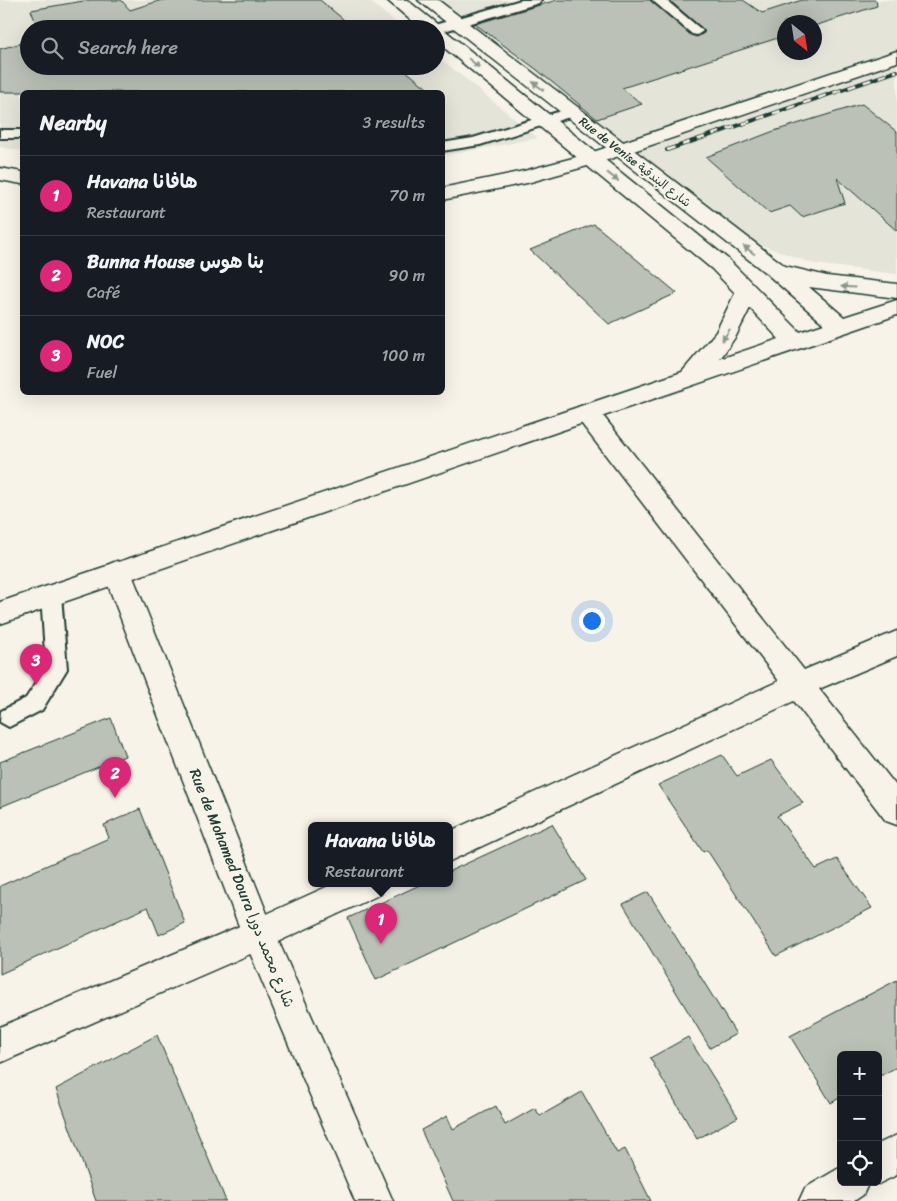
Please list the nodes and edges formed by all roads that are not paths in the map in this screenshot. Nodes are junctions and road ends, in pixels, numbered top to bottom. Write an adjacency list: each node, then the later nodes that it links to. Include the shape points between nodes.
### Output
1 (396, 0): 5 (main road)
2 (427, 0): 6 (main road, Rue de Venise شارع البندقية)
3 (535, 0): 6 (lane)
4 (658, 0): 8 (lane)
5 (421, 20)
6 (456, 22): 7 (lane); 11 (main road, Rue de Venise شارع البندقية, one-way to 6)
7 (445, 27)
8 (697, 31)
9 (445, 38): 12 (main road, Rue de Venise شارع البندقية, one-way to 12)
10 (897, 56): 16 (main road)
11 (571, 112): 12 (lane); 16 (main road, Rue de Venise شارع البندقية)
12 (546, 120): 15 (lane, via 475,142); 17 (main road, Rue de Venise شارع البندقية)
13 (0, 134): 14 (lane)
14 (20, 134)
15 (445, 147)
16 (619, 150): 17 (main road); 21 (main road, Rue de Venise شارع البندقية, one-way to 16)
17 (591, 159): 20 (main road, via 527,177); 23 (main road, Rue de Venise شارع البندقية, one-way to 23, via 692,239)
18 (0, 174): 19 (main road)
19 (20, 178)
20 (445, 193)
21 (775, 269): 22 (main road, one-way to 21, via 831,285); 25 (main road, Rue de Venise شارع البندقية)
22 (897, 291)
23 (747, 292): 26 (main road, Rue de Venise شارع البندقية); 27 (main road, one-way to 27, via 716,351)
24 (897, 308): 25 (main road)
25 (840, 326): 26 (main road)
26 (795, 341): 27 (main road)
27 (689, 378): 28 (main road)
28 (587, 413): 29 (main road); 33 (main road)
29 (117, 572): 30 (main road); 38 (main road, Rue de Mohamed Doura شارع محمد دورا)
30 (51, 595): 31 (main road); 34 (lane, via 57,670 34,704)
31 (0, 612)
32 (897, 643): 33 (main road)
33 (799, 685): 35 (main road); 36 (main road)
34 (9, 718)
35 (897, 811)
36 (453, 845)
37 (361, 887): 38 (main road)
38 (258, 934): 39 (main road); 43 (main road, Rue de Mohamed Doura شارع محمد دورا)
39 (0, 1045)
40 (897, 1154): 41 (main road)
41 (882, 1163)
42 (843, 1186): 44 (main road)
43 (374, 1201)
44 (818, 1201)

